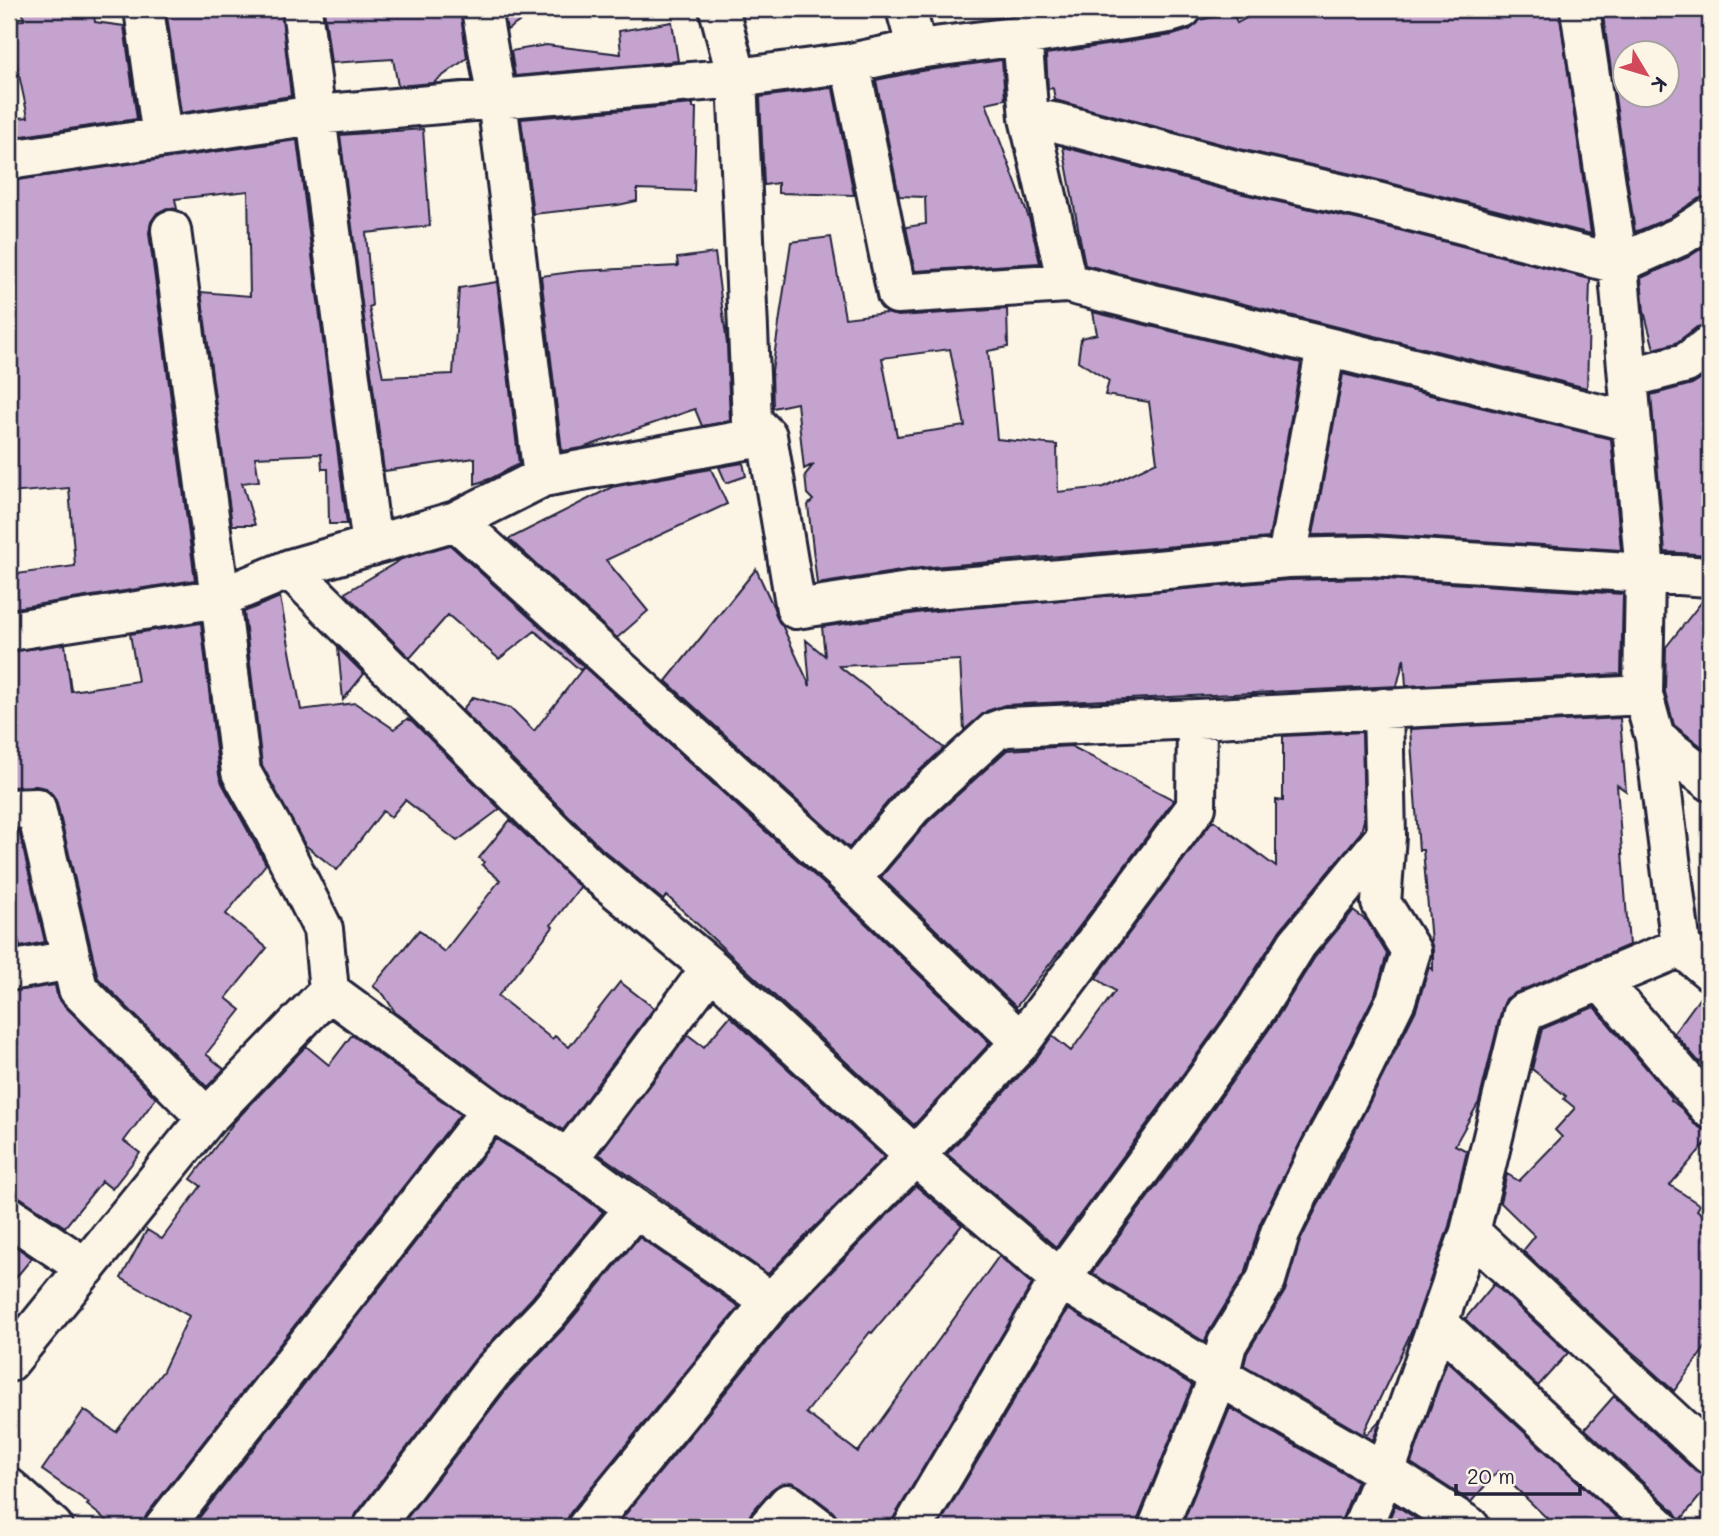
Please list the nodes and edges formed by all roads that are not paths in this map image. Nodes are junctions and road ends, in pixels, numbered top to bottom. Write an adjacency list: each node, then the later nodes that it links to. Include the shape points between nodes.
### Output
1 (144, 9): 15 (street)
2 (302, 9): 13 (street)
3 (481, 9): 12 (street)
4 (719, 9): 11 (street)
5 (906, 9): 9 (street)
6 (1182, 9): 8 (street)
7 (1580, 9): 19 (street)
8 (1022, 36): 9 (street); 14 (street)
9 (917, 49): 10 (street)
10 (850, 63): 11 (street); 20 (street, via 897,294)
11 (737, 78): 12 (street); 25 (street, via 752,421)
12 (497, 100): 13 (street); 26 (street)
13 (315, 115): 15 (street); 28 (street)
14 (1029, 118): 19 (street); 20 (street)
15 (162, 137): 16 (street)
16 (9, 160)
17 (1710, 216): 19 (street, via 1679,237)
18 (171, 230): 33 (street)
19 (1618, 264): 23 (street)
20 (1067, 283): 22 (street)
21 (1710, 345): 23 (street, via 1686,363)
22 (1326, 347): 24 (street); 29 (street)
23 (1628, 378): 24 (street)
24 (1632, 422): 31 (street)
25 (767, 436): 26 (street); 29 (street, via 796,609 922,590)
26 (543, 477): 27 (street)
27 (456, 521): 28 (street); 42 (street)
28 (372, 546): 30 (street)
29 (1287, 558): 31 (street, via 1370,556)
30 (290, 569): 33 (street); 45 (street, via 587,865)
31 (1644, 573): 32 (street); 35 (street)
32 (1710, 577)
33 (220, 598): 34 (street); 49 (street, via 241,772 323,929)
34 (9, 631)
35 (1643, 695): 36 (street); 38 (street)
36 (1382, 708): 37 (street); 41 (street)
37 (1197, 719): 42 (street, via 995,731 912,807); 50 (street, via 1196,807)
38 (1655, 738): 39 (street); 43 (street)
39 (1710, 781)
40 (9, 809): 44 (street, via 36,808)
41 (1386, 836): 60 (street, via 1297,944 1257,1008); 64 (street, via 1381,903 1411,951 1404,977 1280,1233 1266,1280 1227,1345)
42 (851, 879): 50 (street)
43 (1681, 947): 47 (street); 48 (street)
44 (71, 960): 46 (street); 53 (street, via 78,989)
45 (711, 968): 54 (street); 55 (street)
46 (9, 971)
47 (1710, 971)
48 (1600, 980): 51 (street); 58 (street, via 1523,1013)
49 (329, 991): 52 (street); 53 (street)
50 (1021, 1042): 54 (street)
51 (1710, 1109)
52 (491, 1110): 55 (street); 67 (street)
53 (207, 1118): 59 (street)
54 (915, 1156): 60 (street); 61 (street)
55 (568, 1159): 56 (street)
56 (635, 1209): 61 (street); 68 (street, via 548,1314 492,1371)
57 (9, 1216): 59 (street)
58 (1470, 1232): 62 (street); 65 (street)
59 (86, 1268): 63 (street)
60 (1060, 1279): 64 (street); 72 (street)
61 (771, 1302): 69 (street)
62 (1438, 1323): 66 (street); 76 (street)
63 (9, 1362)
64 (1219, 1376): 66 (street); 73 (street)
65 (1710, 1455)
66 (1385, 1472): 74 (street); 75 (street)
67 (164, 1527)
68 (373, 1527)
69 (587, 1527)
70 (768, 1527): 71 (street, via 788,1504)
71 (818, 1527)
72 (913, 1527)
73 (1158, 1527)
74 (1362, 1527)
75 (1470, 1527)
76 (1659, 1527)

